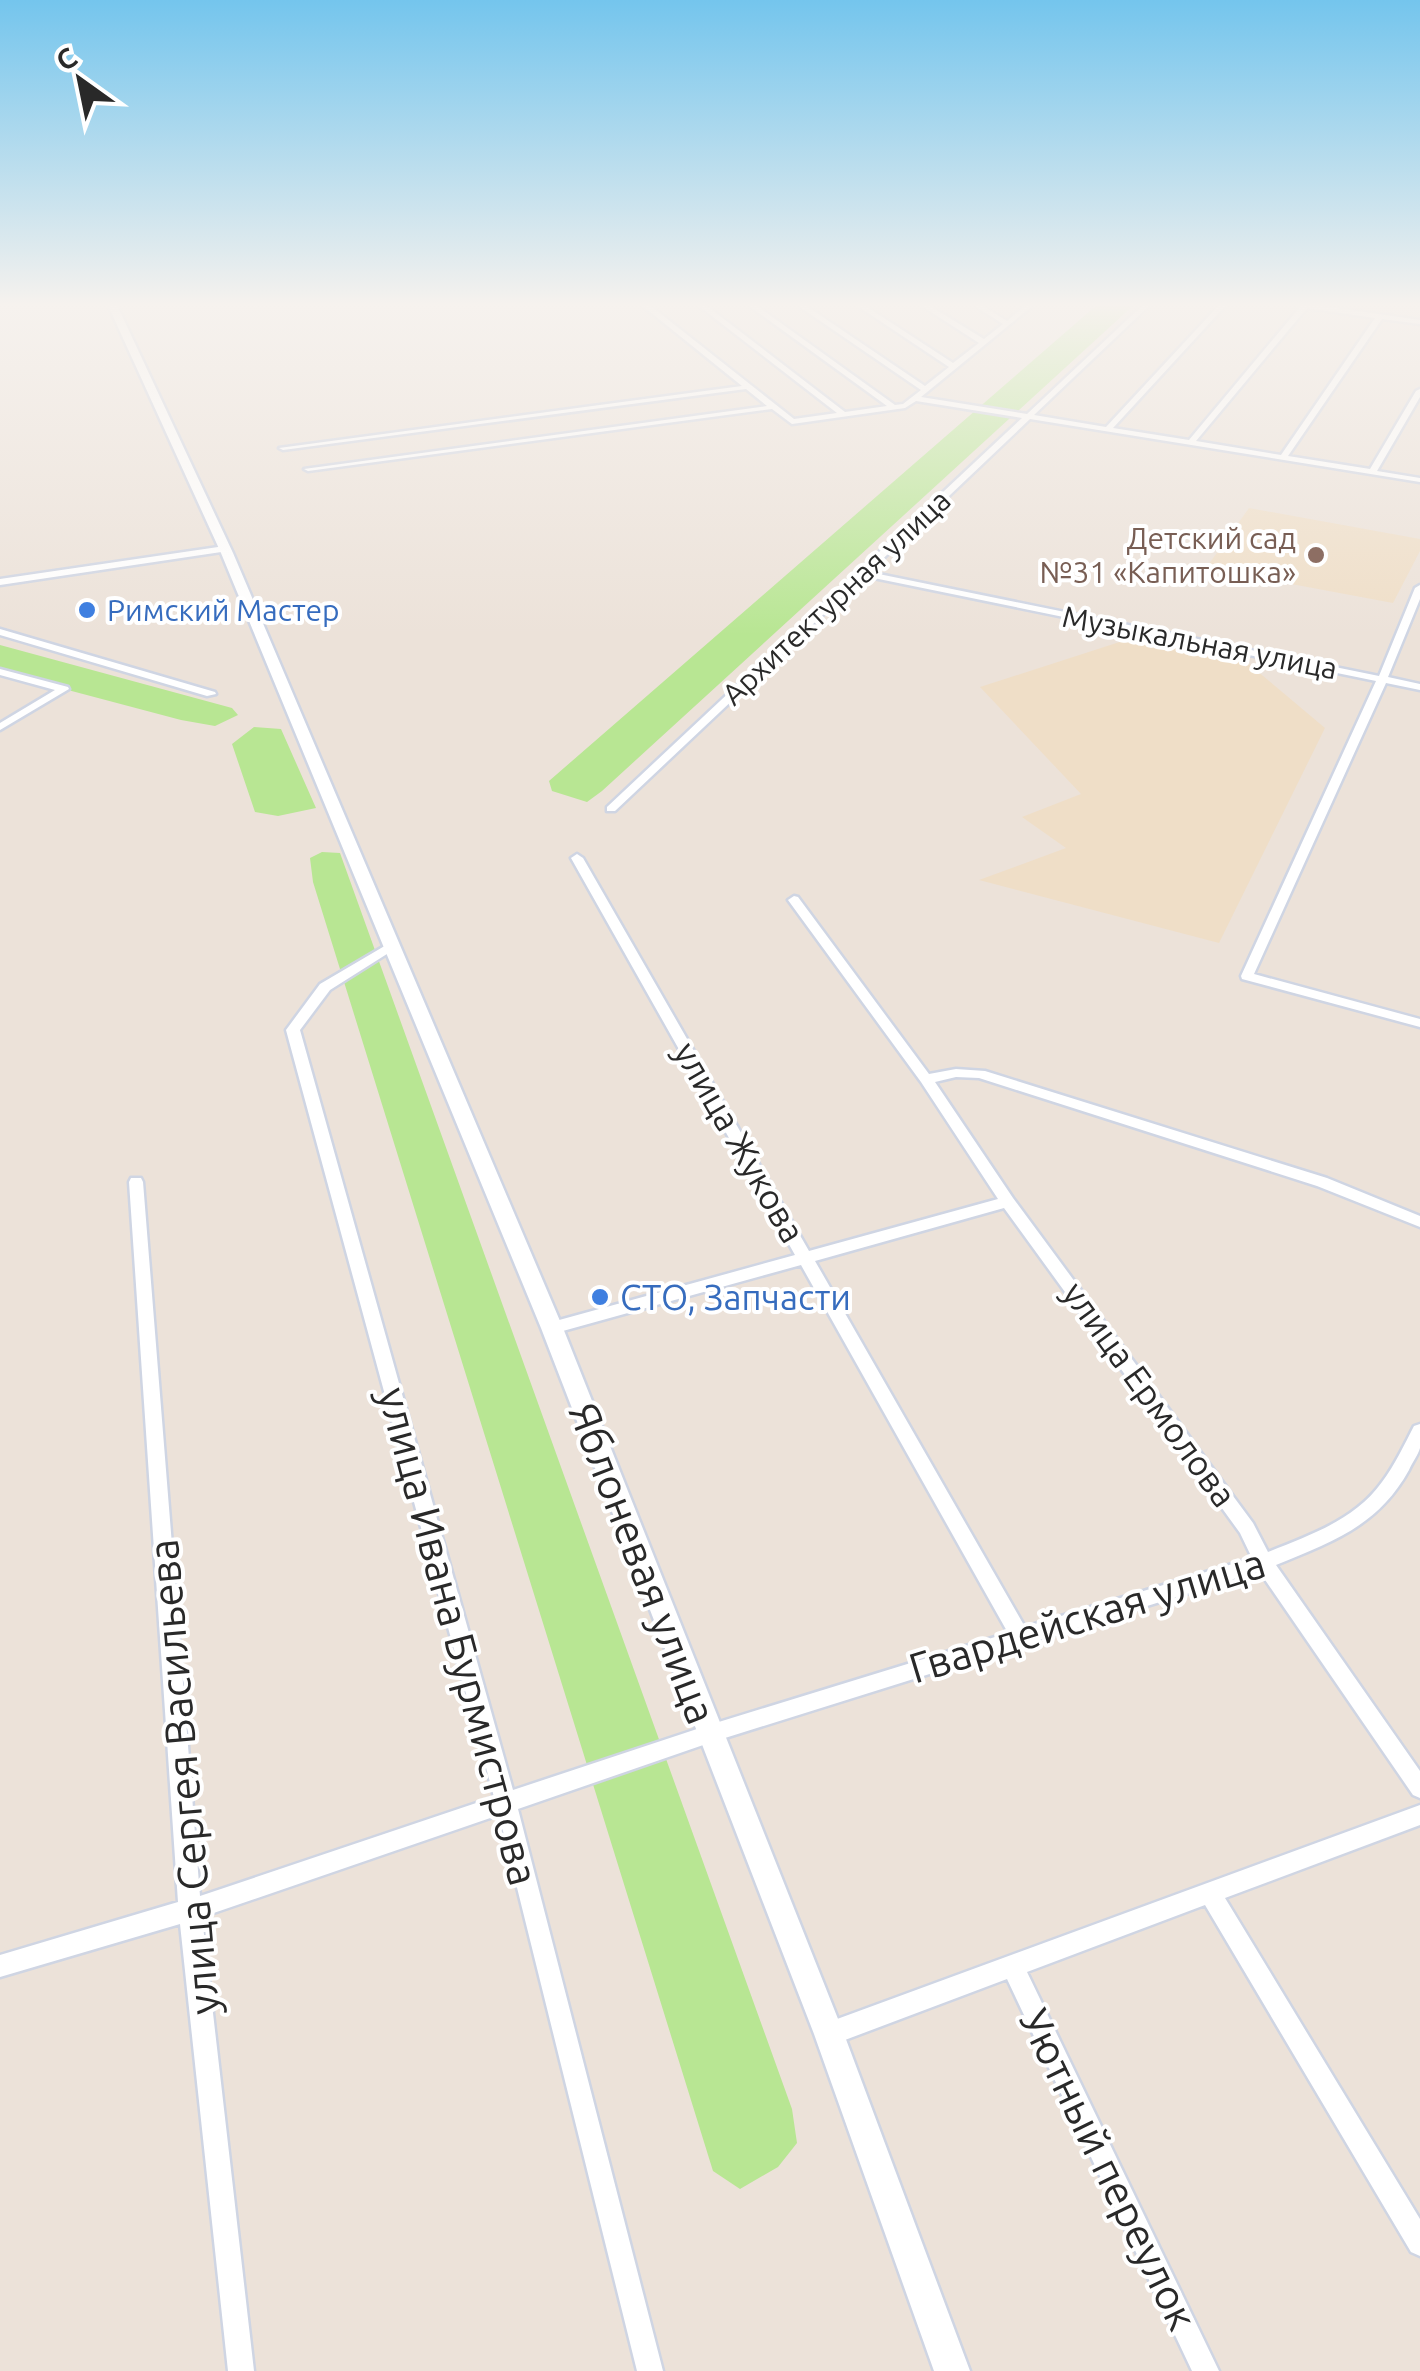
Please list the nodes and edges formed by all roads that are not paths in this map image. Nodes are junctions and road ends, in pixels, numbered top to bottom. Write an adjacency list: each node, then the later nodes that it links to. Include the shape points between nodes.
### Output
1 (162, 414): 20 (street, Яблоневая улица)
2 (549, 414): 15 (street)
3 (717, 414): 17 (street)
4 (782, 414): 5 (street, via 792,422)
5 (843, 414)
6 (1013, 414): 12 (street)
7 (1031, 414): 12 (street, Архитектурная улица)
8 (1122, 414): 13 (street)
9 (1215, 414): 14 (street)
10 (1313, 414): 16 (street)
11 (1407, 414): 18 (street)
12 (1028, 416): 13 (street); 21 (street, Архитектурная улица)
13 (1108, 429): 14 (street)
14 (1191, 443): 16 (street)
15 (283, 448)
16 (1283, 458): 18 (street)
17 (308, 469)
18 (1372, 472): 19 (street)
19 (1420, 480)
20 (225, 549): 22 (street); 33 (street, Яблоневая улица)
21 (862, 574): 26 (street, Музыкальная улица); 30 (street, Архитектурная улица)
22 (0, 582)
23 (1420, 588): 26 (street)
24 (0, 632): 28 (street)
25 (0, 672): 29 (street, via 64,689)
26 (1382, 679): 27 (street, Музыкальная улица); 34 (street, via 1247,976)
27 (1420, 686)
28 (211, 694)
29 (0, 728)
30 (611, 808)
31 (577, 858): 39 (street, улица Жукова)
32 (794, 900): 35 (street, улица Ермолова)
33 (392, 948): 40 (street, Яблоневая улица); 46 (street, улица Ивана Бурмистрова, via 325,986 294,1030)
34 (1420, 1024)
35 (926, 1079): 37 (street, улица Ермолова); 38 (street, via 980,1074 1322,1182)
36 (136, 1182): 49 (street, улица Сергея Васильева)
37 (1008, 1202): 39 (street); 42 (street, улица Ермолова, via 1138,1374)
38 (1420, 1222)
39 (807, 1259): 40 (street); 43 (street, улица Жукова)
40 (552, 1328): 44 (street, Яблоневая улица)
41 (1420, 1431): 42 (street, Гвардейская улица, via 1384,1494 1361,1514)
42 (1264, 1562): 43 (street, Гвардейская улица); 45 (street, улица Ермолова)
43 (1020, 1636): 44 (street, Гвардейская улица)
44 (708, 1734): 46 (street, Гвардейская улица); 52 (street, Яблоневая улица)
45 (1420, 1788)
46 (506, 1802): 49 (street, Гвардейская улица); 55 (street, улица Ивана Бурмистрова)
47 (1420, 1815): 48 (street)
48 (1210, 1893): 51 (street); 53 (street)
49 (190, 1910): 50 (street, Гвардейская улица); 54 (street, улица Сергея Васильева)
50 (0, 1966)
51 (1013, 1968): 52 (street); 57 (street, Уютный переулок)
52 (829, 2034): 56 (street, Яблоневая улица)
53 (1420, 2243)
54 (241, 2371)
55 (650, 2371)
56 (952, 2371)
57 (1206, 2371)

